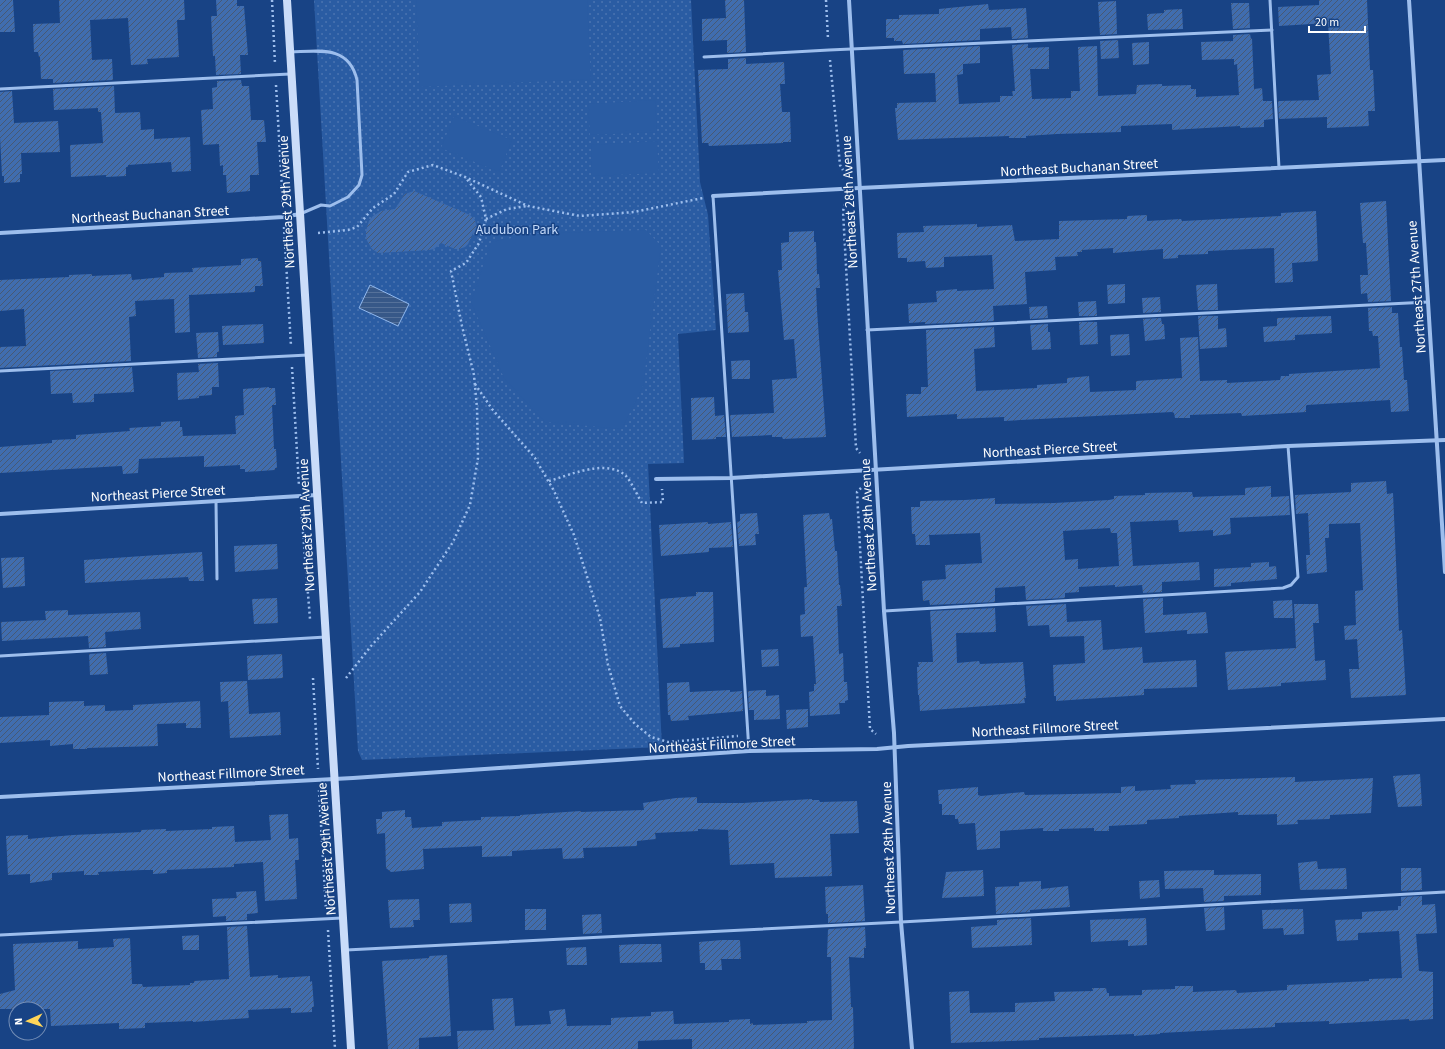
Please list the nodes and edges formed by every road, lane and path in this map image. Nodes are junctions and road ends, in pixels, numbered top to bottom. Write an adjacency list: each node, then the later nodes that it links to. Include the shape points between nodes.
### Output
1 (272, 0): 13 (path)
2 (287, 0): 10 (street, Northeast 29th Avenue)
3 (826, 0): 8 (path)
4 (849, 0): 9 (street, Northeast 28th Avenue)
5 (1270, 0): 7 (lane)
6 (1409, 0): 16 (street, Northeast 27th Avenue)
7 (1272, 30): 9 (lane); 17 (lane)
8 (829, 50): 9 (lane); 11 (lane); 18 (path, via 840,165)
9 (851, 50): 20 (street, Northeast 28th Avenue)
10 (290, 52): 12 (street, Northeast 29th Avenue); 24 (lane, via 324,51 340,55 350,62 357,80 362,174 359,185 348,197 330,206 321,205)
11 (704, 57)
12 (292, 74): 13 (lane); 24 (street, Northeast 29th Avenue)
13 (275, 75): 14 (lane); 25 (path)
14 (0, 89)
15 (1445, 160): 16 (street, Northeast Buchanan Street)
16 (1419, 162): 17 (street, Northeast Buchanan Street); 29 (street, Northeast 27th Avenue)
17 (1279, 168): 20 (street, Northeast Buchanan Street)
18 (844, 170)
19 (465, 178): 23 (path); 26 (path, via 481,197); 28 (path, via 433,166 408,172 394,194 373,208 357,227)
20 (859, 188): 21 (street, Northeast Buchanan Street); 30 (street, Northeast 28th Avenue)
21 (713, 196): 23 (path, via 634,212 580,216); 40 (lane)
22 (845, 204): 38 (path, via 843,211 855,440)
23 (528, 206): 26 (path, via 507,209)
24 (300, 214): 25 (street, Northeast Buchanan Street); 31 (street, Northeast 29th Avenue)
25 (283, 217): 27 (street, Northeast Buchanan Street); 32 (path)
26 (486, 219): 34 (path, via 476,248 466,263 451,272)
27 (0, 233)
28 (318, 233)
29 (1428, 302): 30 (lane); 36 (street, Northeast 27th Avenue)
30 (867, 330): 39 (street, Northeast 28th Avenue)
31 (308, 355): 32 (lane); 44 (street, Northeast 29th Avenue)
32 (292, 356): 33 (lane); 45 (path)
33 (0, 371)
34 (475, 384): 42 (path, via 492,409 535,458); 55 (path, via 478,458 470,505 452,542 420,592)
35 (1445, 440): 36 (street, Northeast Pierce Street)
36 (1436, 441): 37 (street, Northeast Pierce Street); 48 (street, Northeast 27th Avenue)
37 (1288, 446): 39 (street, Northeast Pierce Street); 50 (lane, via 1298,577 1291,585 1276,589)
38 (860, 453)
39 (875, 470): 40 (street, Northeast Pierce Street); 50 (street, Northeast 28th Avenue)
40 (731, 478): 41 (street, Northeast Pierce Street); 58 (lane)
41 (659, 479): 42 (path, via 663,502 642,503 626,476 613,468 592,469)
42 (549, 481): 58 (path, via 574,535 588,576 620,706 635,724 651,737 668,742)
43 (861, 488): 57 (path, via 857,492 870,730)
44 (318, 495): 45 (street, Northeast Pierce Street); 51 (street, Northeast 29th Avenue)
45 (300, 496): 46 (street, Northeast Pierce Street); 52 (path)
46 (216, 501): 47 (street, Northeast Pierce Street); 49 (lane)
47 (0, 514)
48 (1445, 572)
49 (217, 579)
50 (884, 611): 59 (street, Northeast 28th Avenue)
51 (326, 637): 52 (lane); 61 (street, Northeast 29th Avenue)
52 (311, 638): 53 (lane)
53 (0, 656)
54 (313, 678): 62 (path)
55 (346, 678)
56 (1445, 719): 59 (street, Northeast Fillmore Street)
57 (876, 734)
58 (748, 735): 60 (lane)
59 (895, 748): 60 (street, Northeast Fillmore Street); 67 (street, Northeast 28th Avenue)
60 (749, 751): 61 (street, Northeast Fillmore Street)
61 (335, 779): 62 (street, Northeast Fillmore Street); 65 (street, Northeast 29th Avenue)
62 (318, 780): 63 (street, Northeast Fillmore Street); 66 (path)
63 (0, 796)
64 (1445, 892): 67 (lane)
65 (344, 918): 66 (lane); 69 (street, Northeast 29th Avenue)
66 (327, 919): 68 (lane); 70 (path)
67 (901, 922): 69 (lane); 72 (street, Northeast 28th Avenue)
68 (0, 935)
69 (345, 950): 71 (street, Northeast 29th Avenue)
70 (335, 1049)
71 (351, 1049)
72 (912, 1049)

